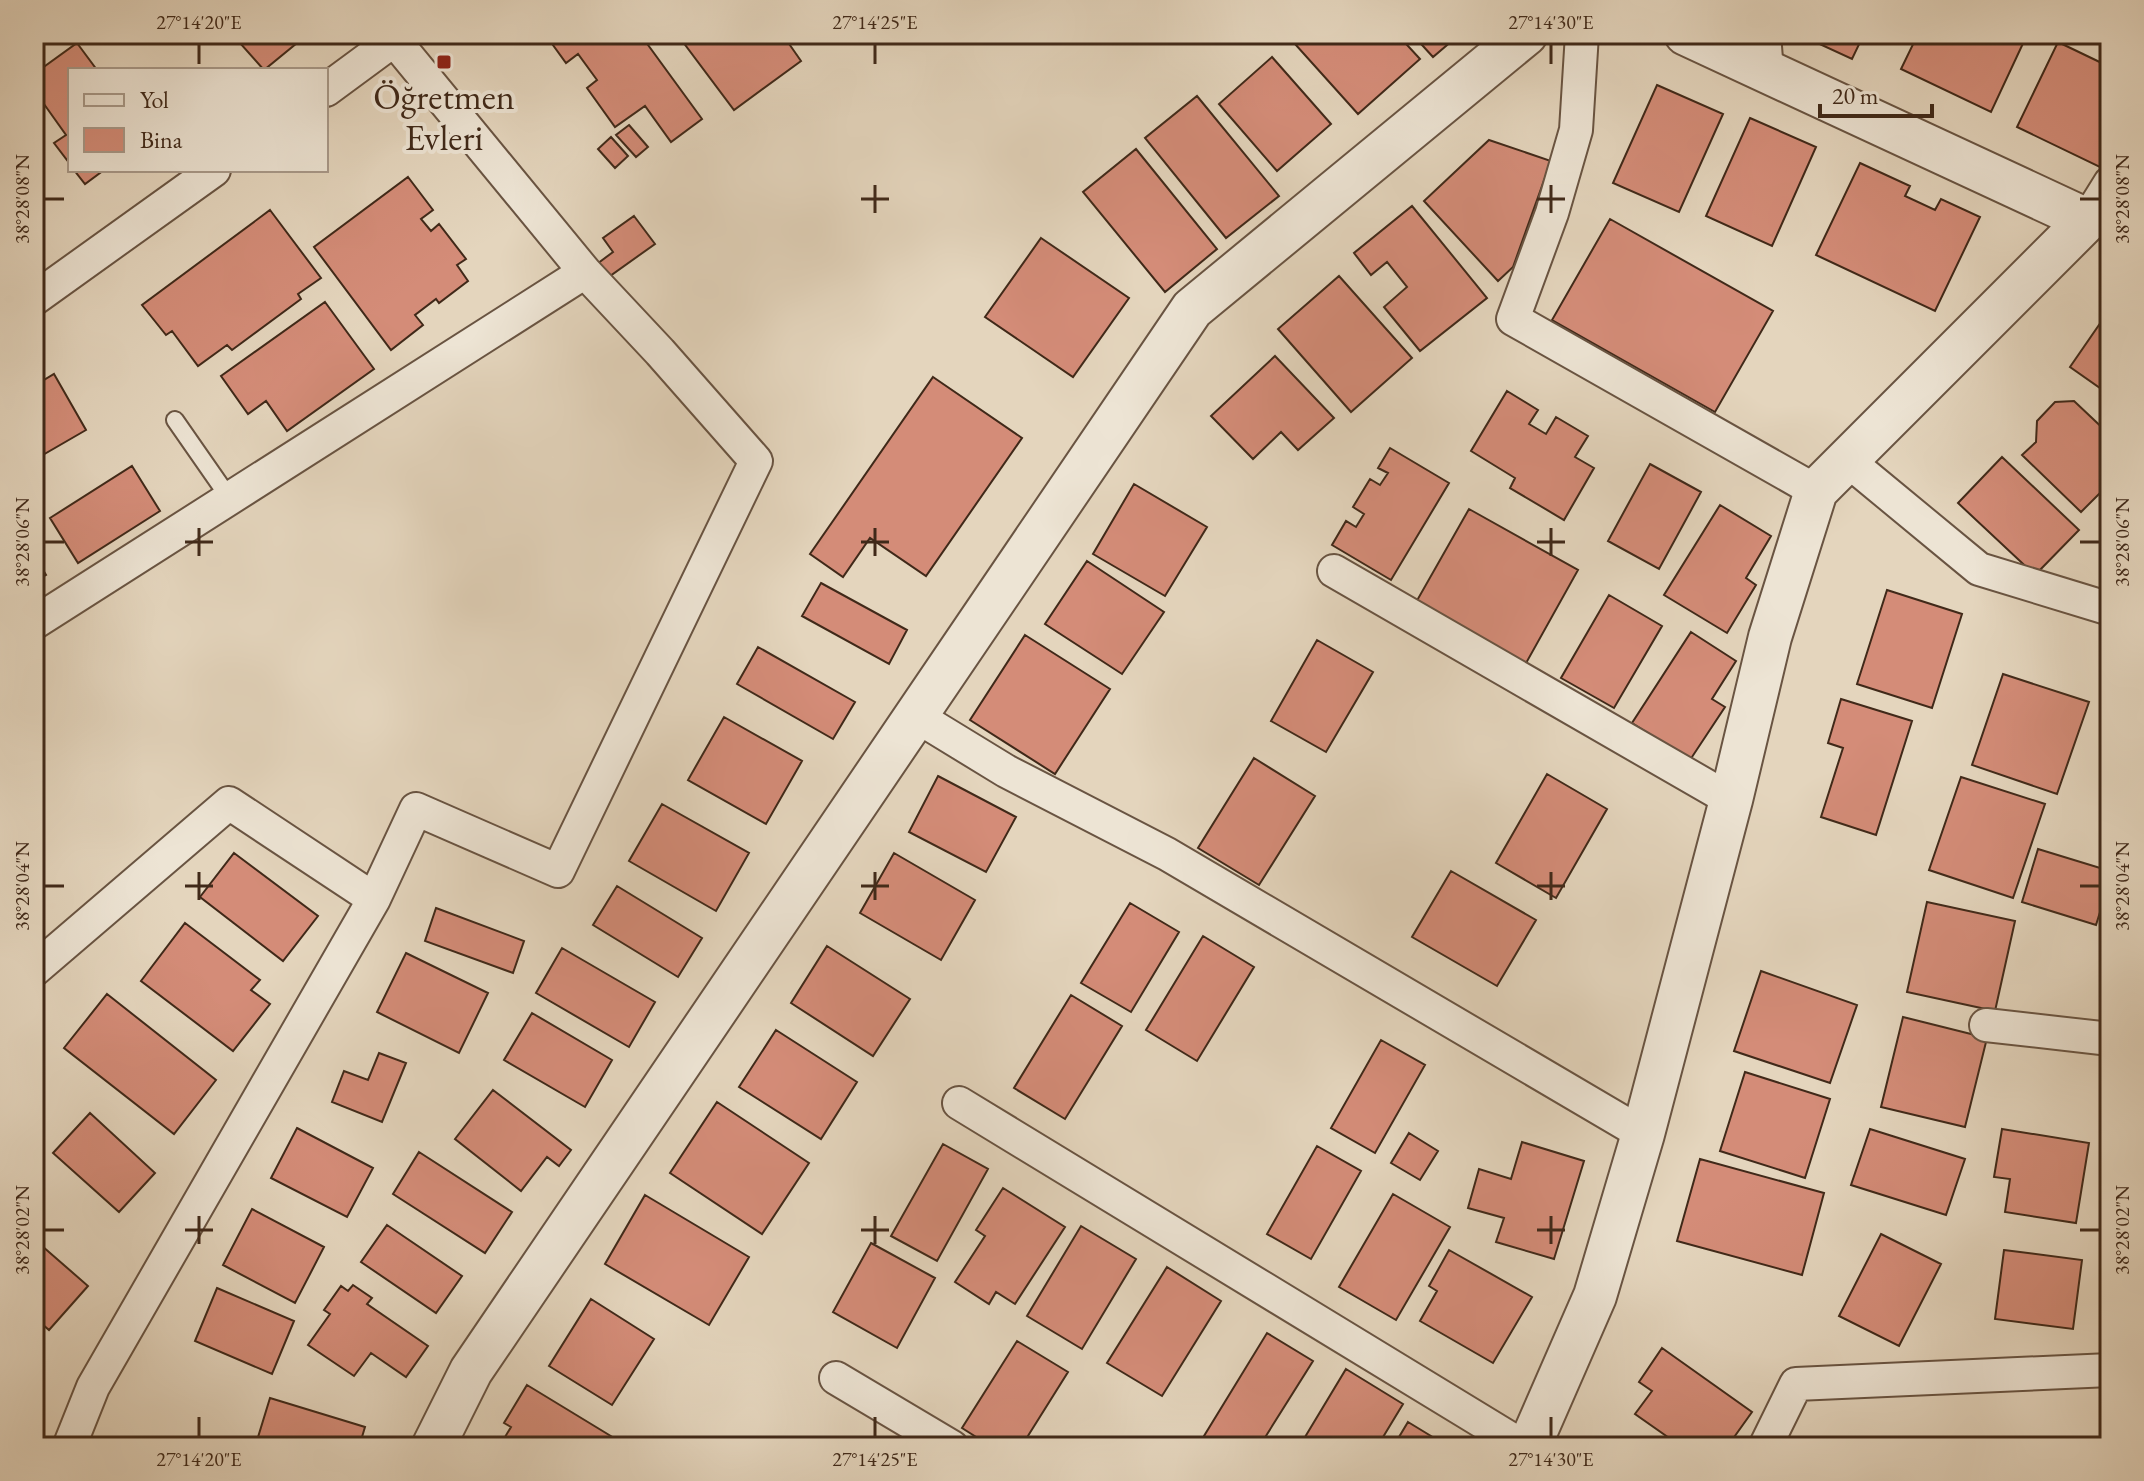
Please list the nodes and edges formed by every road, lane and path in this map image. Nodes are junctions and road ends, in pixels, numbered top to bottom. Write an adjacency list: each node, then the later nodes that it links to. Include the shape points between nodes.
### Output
1 (1526, 34): 19 (street, via 1192,309)
2 (1582, 34): 14 (street, via 1576,130 1513,319)
3 (1686, 34): 5 (street)
4 (398, 37): 6 (street); 10 (street)
5 (1766, 53): 9 (street)
6 (328, 89)
7 (211, 172): 11 (street)
8 (2110, 183): 9 (street)
9 (2087, 220): 13 (street)
10 (585, 272): 15 (street); 21 (street, via 756,461 558,871 416,809)
11 (34, 299)
12 (175, 420): 15 (lane)
13 (1847, 460): 14 (street); 17 (street, via 1979,569)
14 (1816, 491): 20 (street, via 1770,637)
15 (230, 499): 18 (street)
16 (1334, 571): 20 (street)
17 (2110, 609)
18 (34, 623)
19 (916, 716): 26 (street, via 1006,771 1167,854); 30 (street, via 471,1371)
20 (1731, 800): 26 (street)
21 (374, 899): 22 (street, via 229,803); 29 (street, via 93,1387)
22 (34, 970)
23 (1986, 1025): 24 (street)
24 (2110, 1039)
25 (959, 1103): 32 (street)
26 (1643, 1134): 32 (street, via 1595,1296)
27 (2110, 1370): 33 (street, via 1796,1384)
28 (836, 1378): 31 (street)
29 (69, 1447)
30 (433, 1447)
31 (952, 1447)
32 (1526, 1447)
33 (1765, 1447)

